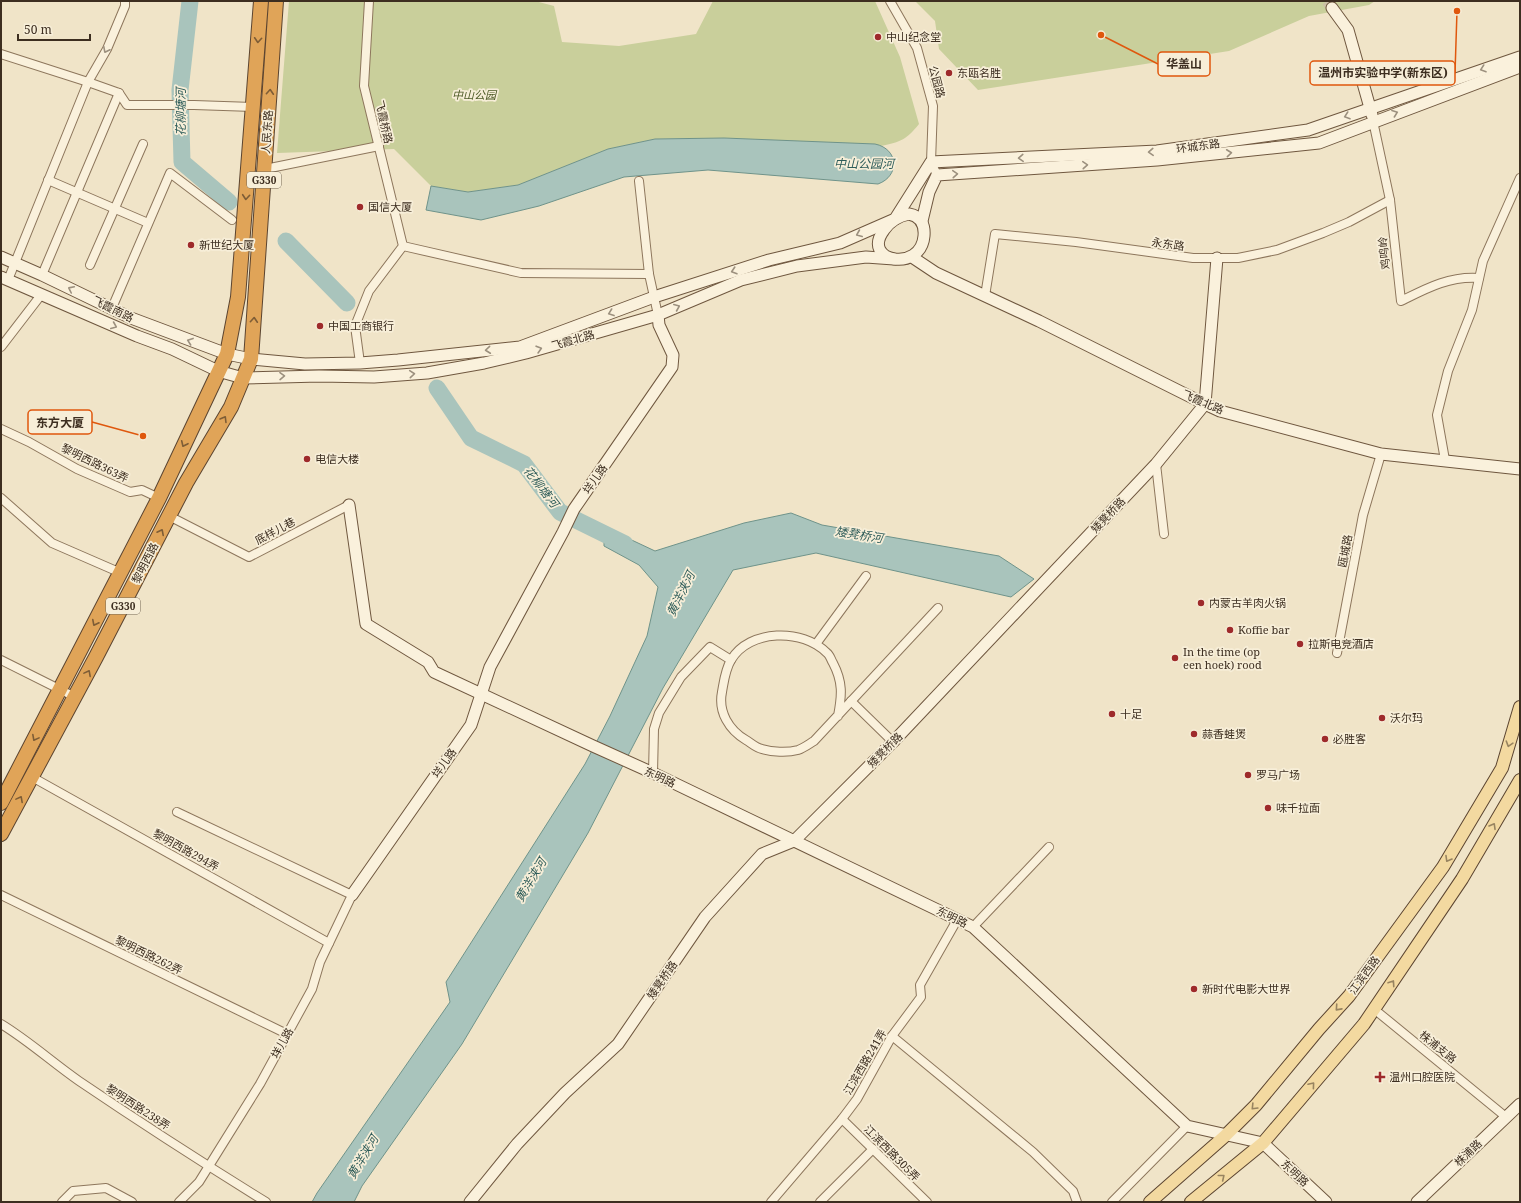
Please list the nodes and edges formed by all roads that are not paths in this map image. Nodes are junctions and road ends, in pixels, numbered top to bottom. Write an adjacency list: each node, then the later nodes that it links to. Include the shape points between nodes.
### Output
1 (125, 1): 10 (street, one-way to 10, via 107,49)
2 (261, 1): 12 (highway, 人民东路 / G330, one-way to 12)
3 (276, 1): 18 (highway, 人民东路 / G330, one-way to 3)
4 (369, 1): 16 (street, 飞霞桥路, via 364,86)
5 (890, 1): 17 (street, 公园路, via 917,48 933,106)
6 (1332, 8): 13 (street, via 1348,30)
7 (1, 54): 10 (street)
8 (1520, 57): 13 (street, 环城东路, one-way to 13)
9 (1520, 67): 14 (street, 环城东路, one-way to 9)
10 (88, 82): 11 (street); 21 (street)
11 (119, 93): 12 (street, via 127,105); 23 (street)
12 (253, 107): 47 (highway, 人民东路 / G330, one-way to 47, via 238,297)
13 (1371, 108): 14 (street); 17 (street, 环城东路, one-way to 17, via 1308,130 1157,151)
14 (1373, 121): 19 (street, 环城东路, one-way to 14, via 1157,160 1319,143); 24 (street, 鸡鸣岭)
15 (143, 144): 25 (street)
16 (379, 146): 18 (street); 30 (street, 飞霞桥路)
17 (931, 162): 19 (street, 公园路); 26 (street)
18 (265, 169): 48 (highway, 人民东路 / G330, one-way to 18)
19 (937, 176): 28 (street, via 928,192)
20 (1520, 178): 39 (street, via 1483,261)
21 (48, 180): 23 (street); 35 (street)
22 (639, 181): 37 (street)
23 (77, 193): 25 (street); 38 (street)
24 (1390, 200): 33 (street, 永东路, via 1349,222 1277,250 1238,258); 39 (street, 鸡鸣岭, via 1401,301 1433,285 1459,278)
25 (115, 209): 29 (street); 36 (street)
26 (895, 219): 28 (street, 飞霞北路, via 909,214); 34 (street, via 880,234 878,243 881,252); 43 (street, 飞霞北路, one-way to 43, via 840,243 769,260)
27 (232, 220): 29 (street, via 170,173)
28 (922, 221): 32 (street, via 924,238 918,252)
29 (148, 223): 44 (street)
30 (403, 246): 37 (street, via 521,273); 49 (street, via 370,291 355,326)
31 (1, 257): 35 (street, 飞霞南路)
32 (912, 257): 34 (street, 飞霞北路); 42 (street, 飞霞北路, via 936,273)
33 (1217, 258): 42 (street, 永东路, via 1193,258 995,234); 52 (street)
34 (894, 259): 45 (street, 飞霞北路, one-way to 34, via 741,280 797,266 866,257)
35 (15, 263): 38 (street, 飞霞南路); 40 (street)
36 (90, 264)
37 (649, 274): 43 (street)
38 (42, 275): 44 (street, 飞霞南路, one-way to 38)
39 (1479, 278): 55 (street, via 1472,310 1448,371 1437,415)
40 (4, 279): 41 (street, 飞霞南路)
41 (41, 295): 46 (street); 50 (street, 飞霞南路, one-way to 50, via 172,349)
42 (985, 296): 52 (street, 飞霞北路)
43 (654, 297): 45 (street); 49 (street, 飞霞北路, one-way to 49, via 520,347)
44 (112, 308): 47 (street, 飞霞南路, one-way to 44, via 130,318)
45 (658, 315): 51 (street, 飞霞北路, one-way to 45, via 374,377 427,373 526,353); 71 (street, 垟儿路, via 659,325 673,355 672,367 574,509 490,667)
46 (1, 347)
47 (227, 354): 48 (street, 飞霞南路); 50 (highway, G330)
48 (251, 359): 49 (street, 飞霞北路, via 305,364); 51 (highway, G330)
49 (360, 363)
50 (218, 371): 51 (street, 飞霞南路); 59 (highway, 黎明西路 / G330, one-way to 59)
51 (243, 378): 61 (highway, 黎明西路 / G330, one-way to 51, via 231,407)
52 (1204, 404): 54 (street, 飞霞北路, via 1220,411); 56 (street, 矮凳桥路)
53 (1, 428): 59 (street, 黎明西路363弄, via 77,469 130,492 142,490)
54 (1381, 454): 55 (street, 飞霞北路); 67 (street, 瓯城路, via 1363,515)
55 (1445, 460): 57 (street, 飞霞北路)
56 (1156, 464): 62 (street); 76 (street, 矮凳桥路)
57 (1520, 469)
58 (1, 498): 63 (street, via 52,543)
59 (159, 498): 63 (highway, 黎明西路 / G330)
60 (348, 505): 61 (street, 底样儿巷, via 249,557); 71 (street, 东明路, via 366,624 428,662 434,672)
61 (169, 516): 72 (highway, 黎明西路 / G330, one-way to 61)
62 (1164, 534)
63 (120, 573): 70 (highway, 黎明西路 / G330, one-way to 70)
64 (866, 576): 66 (street)
65 (938, 608): 73 (street)
66 (816, 644): 69 (street, via 796,636 771,635 753,641 738,651); 75 (street, via 828,653 839,675 842,695)
67 (1337, 653)
68 (1, 660): 70 (street)
69 (731, 660): 75 (street, via 725,674 720,701 725,720 741,737 761,749 780,752 798,750 814,742); 77 (street, via 710,647 681,677 659,713 654,729)
70 (60, 690): 72 (street); 80 (highway, 黎明西路 / G330, one-way to 80)
71 (481, 694): 77 (street, 东明路); 86 (street, 垟儿路, via 471,725)
72 (75, 697): 78 (highway, 黎明西路 / G330)
73 (851, 701): 75 (street); 76 (street)
74 (1520, 707): 98 (main road, 江滨西路, one-way to 98, via 1502,768 1443,867 1349,996 1256,1105)
75 (838, 716)
76 (893, 742): 83 (street, 矮凳桥路)
77 (653, 773): 83 (street, 东明路)
78 (32, 777): 82 (highway, 黎明西路 / G330, one-way to 78); 89 (street, 黎明西路294弄)
79 (1520, 780): 90 (main road, one-way to 79, via 1462,879)
80 (1, 803)
81 (177, 812): 86 (street)
82 (1, 834)
83 (794, 841): 87 (street, 东明路); 106 (street, 矮凳桥路, via 762,854 710,912 618,1044 517,1144)
84 (1049, 847): 88 (street)
85 (1, 895): 92 (street, 黎明西路262弄)
86 (352, 895): 89 (street, 垟儿路)
87 (957, 920): 88 (street, 东明路); 93 (street, 江滨西路241弄, via 920,985 921,997)
88 (973, 927): 97 (street, 东明路)
89 (329, 943): 92 (street, 垟儿路, via 312,989)
90 (1374, 1009): 95 (street, 株浦支路); 99 (main road, one-way to 90)
91 (1, 1024): 101 (street, 黎明西路238弄, via 78,1080)
92 (287, 1034): 101 (street, 垟儿路, via 260,1084)
93 (892, 1036): 96 (street, 江滨西路241弄, via 857,1099); 110 (street, via 1032,1152 1072,1191)
94 (1520, 1104): 95 (street, 株浦路)
95 (1506, 1117): 115 (street, 株浦路)
96 (842, 1119): 100 (street, 江滨西路305弄); 107 (street, 江滨西路241弄)
97 (1187, 1126): 98 (street, 东明路); 111 (street)
98 (1225, 1136): 99 (street, 东明路); 112 (main road, 江滨西路)
99 (1263, 1143): 113 (main road, one-way to 99); 114 (street, 东明路)
100 (873, 1149): 108 (street); 109 (street, 江滨西路305弄)
101 (208, 1166): 104 (street, 垟儿路, via 198,1182); 105 (street, 黎明西路238弄)
102 (62, 1202): 103 (street, via 73,1191 106,1188)
103 (132, 1202)
104 (179, 1202)
105 (266, 1202)
106 (470, 1202)
107 (771, 1202)
108 (820, 1202)
109 (926, 1202)
110 (1077, 1202)
111 (1112, 1202)
112 (1150, 1202)
113 (1192, 1202)
114 (1326, 1202)
115 (1417, 1202)

